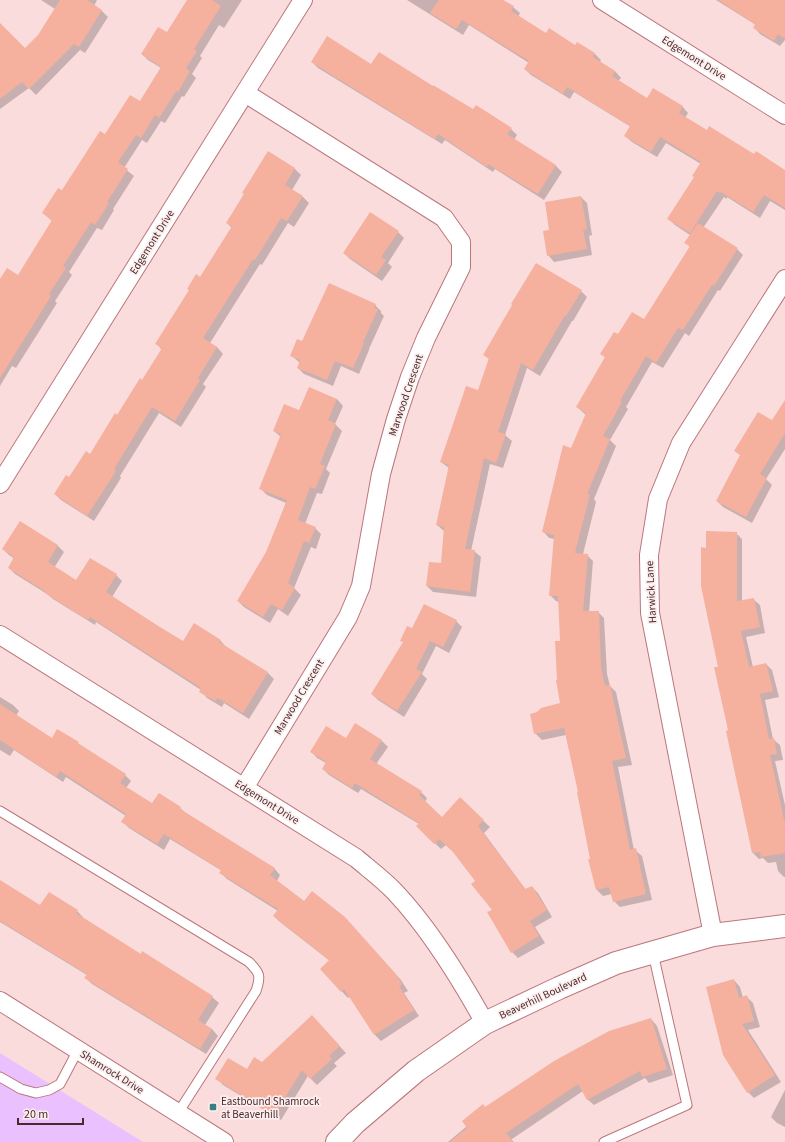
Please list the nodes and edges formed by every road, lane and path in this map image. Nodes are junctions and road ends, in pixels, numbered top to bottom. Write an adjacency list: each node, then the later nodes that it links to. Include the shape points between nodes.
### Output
1 (303, 0): 3 (street, Edgemont Drive)
2 (602, 0): 4 (street, Edgemont Drive)
3 (245, 94): 6 (street, Edgemont Drive); 8 (street, Marwood Crescent, via 444,218 461,242 461,267 426,338 396,419 381,474 361,586 348,617)
4 (785, 115)
5 (785, 279): 11 (street, Harwick Lane, via 681,443 658,499 649,554 650,613)
6 (0, 484)
7 (0, 636): 8 (street, Edgemont Drive)
8 (244, 788): 14 (street, Edgemont Drive, via 356,858 395,892 426,928)
9 (0, 811): 17 (lane, via 250,962 258,970 259,981 256,991)
10 (785, 926): 11 (street, Beaverhill Boulevard)
11 (713, 935): 12 (street, Beaverhill Boulevard)
12 (653, 952): 14 (street, Beaverhill Boulevard, via 616,963); 20 (lane, via 687,1105)
13 (0, 1001): 15 (street, Shamrock Drive)
14 (485, 1023): 19 (street, Beaverhill Boulevard, via 416,1071 355,1123)
15 (78, 1050): 16 (lane, via 60,1084 49,1090 36,1093 21,1089); 17 (street, Shamrock Drive)
16 (0, 1077)
17 (178, 1113): 18 (street, Shamrock Drive)
18 (224, 1142)
19 (337, 1142)
20 (604, 1142)

